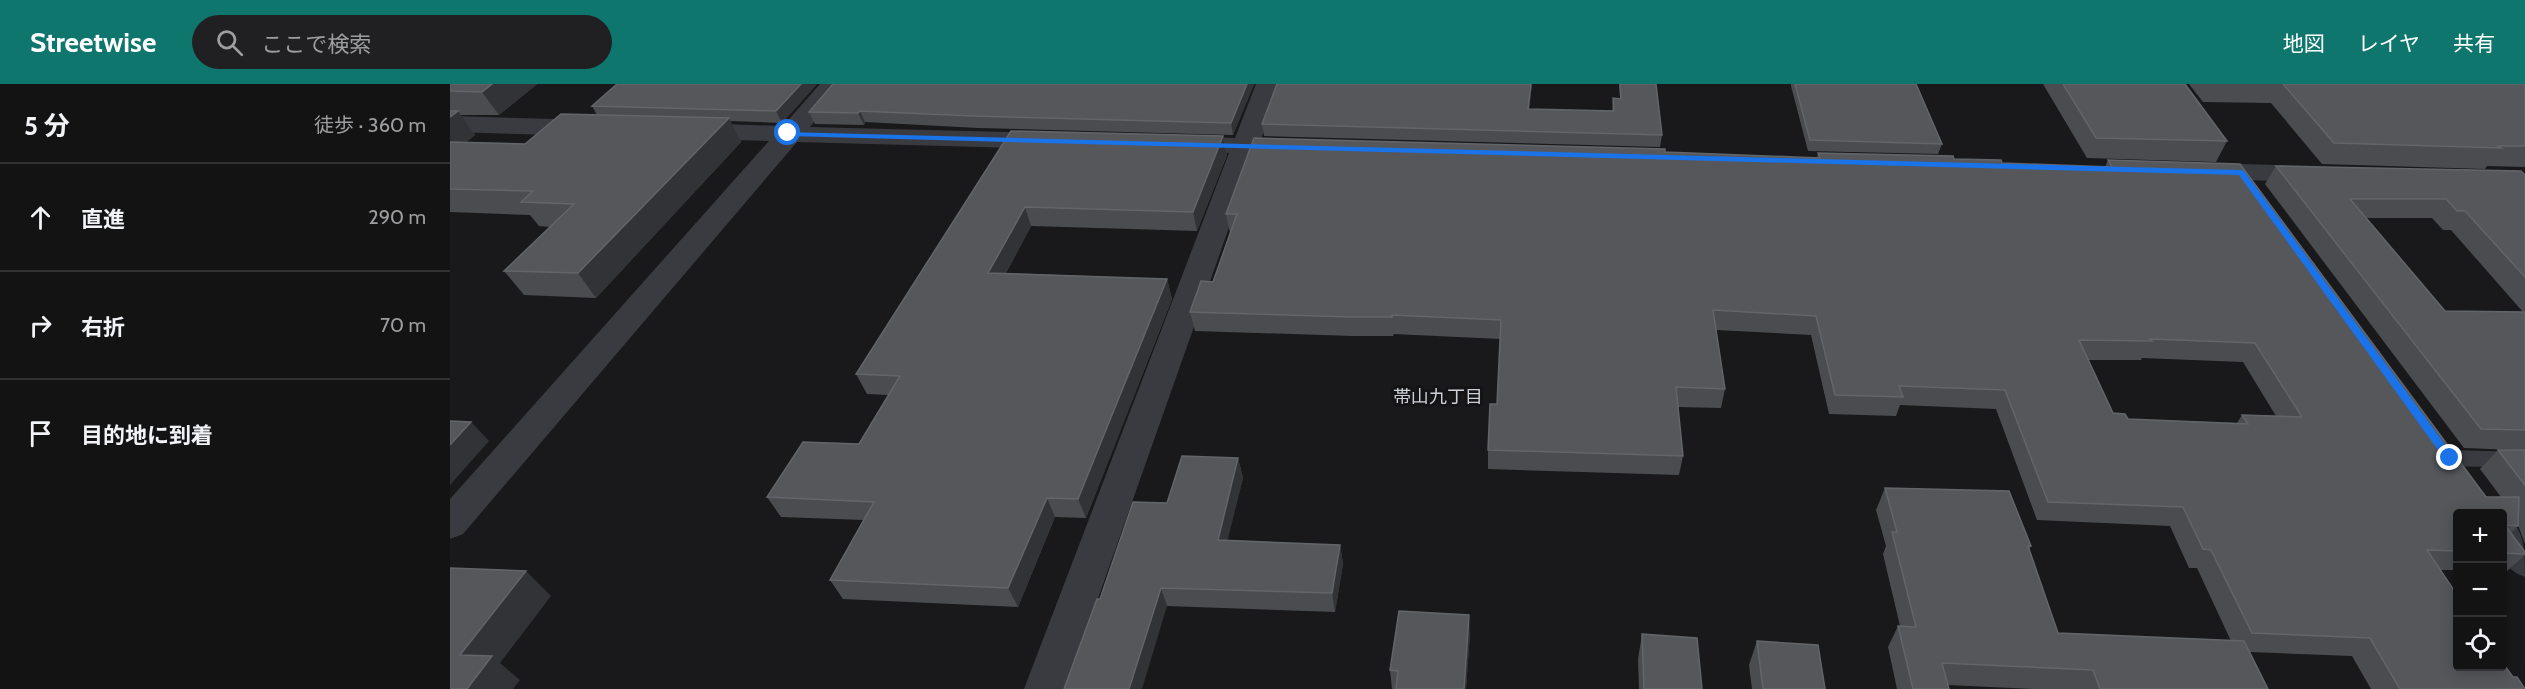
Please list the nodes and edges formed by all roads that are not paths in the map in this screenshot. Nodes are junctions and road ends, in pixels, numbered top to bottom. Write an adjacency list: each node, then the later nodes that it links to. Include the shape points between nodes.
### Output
1 (833, 84): 6 (street)
2 (1268, 84): 9 (street)
3 (450, 124): 4 (street)
4 (613, 129)
5 (672, 130): 6 (street)
6 (788, 133): 7 (street); 19 (street)
7 (1069, 141)
8 (1151, 144): 9 (street)
9 (1245, 146): 11 (street); 21 (street)
10 (2222, 146): 13 (street)
11 (1316, 148)
12 (2182, 171): 13 (street)
13 (2241, 172): 14 (street); 15 (street)
14 (2336, 175)
15 (2262, 201)
16 (2443, 448): 17 (lane); 18 (street)
17 (2525, 460)
18 (2487, 508): 20 (street)
19 (450, 524)
20 (2525, 561)
21 (1045, 689)

